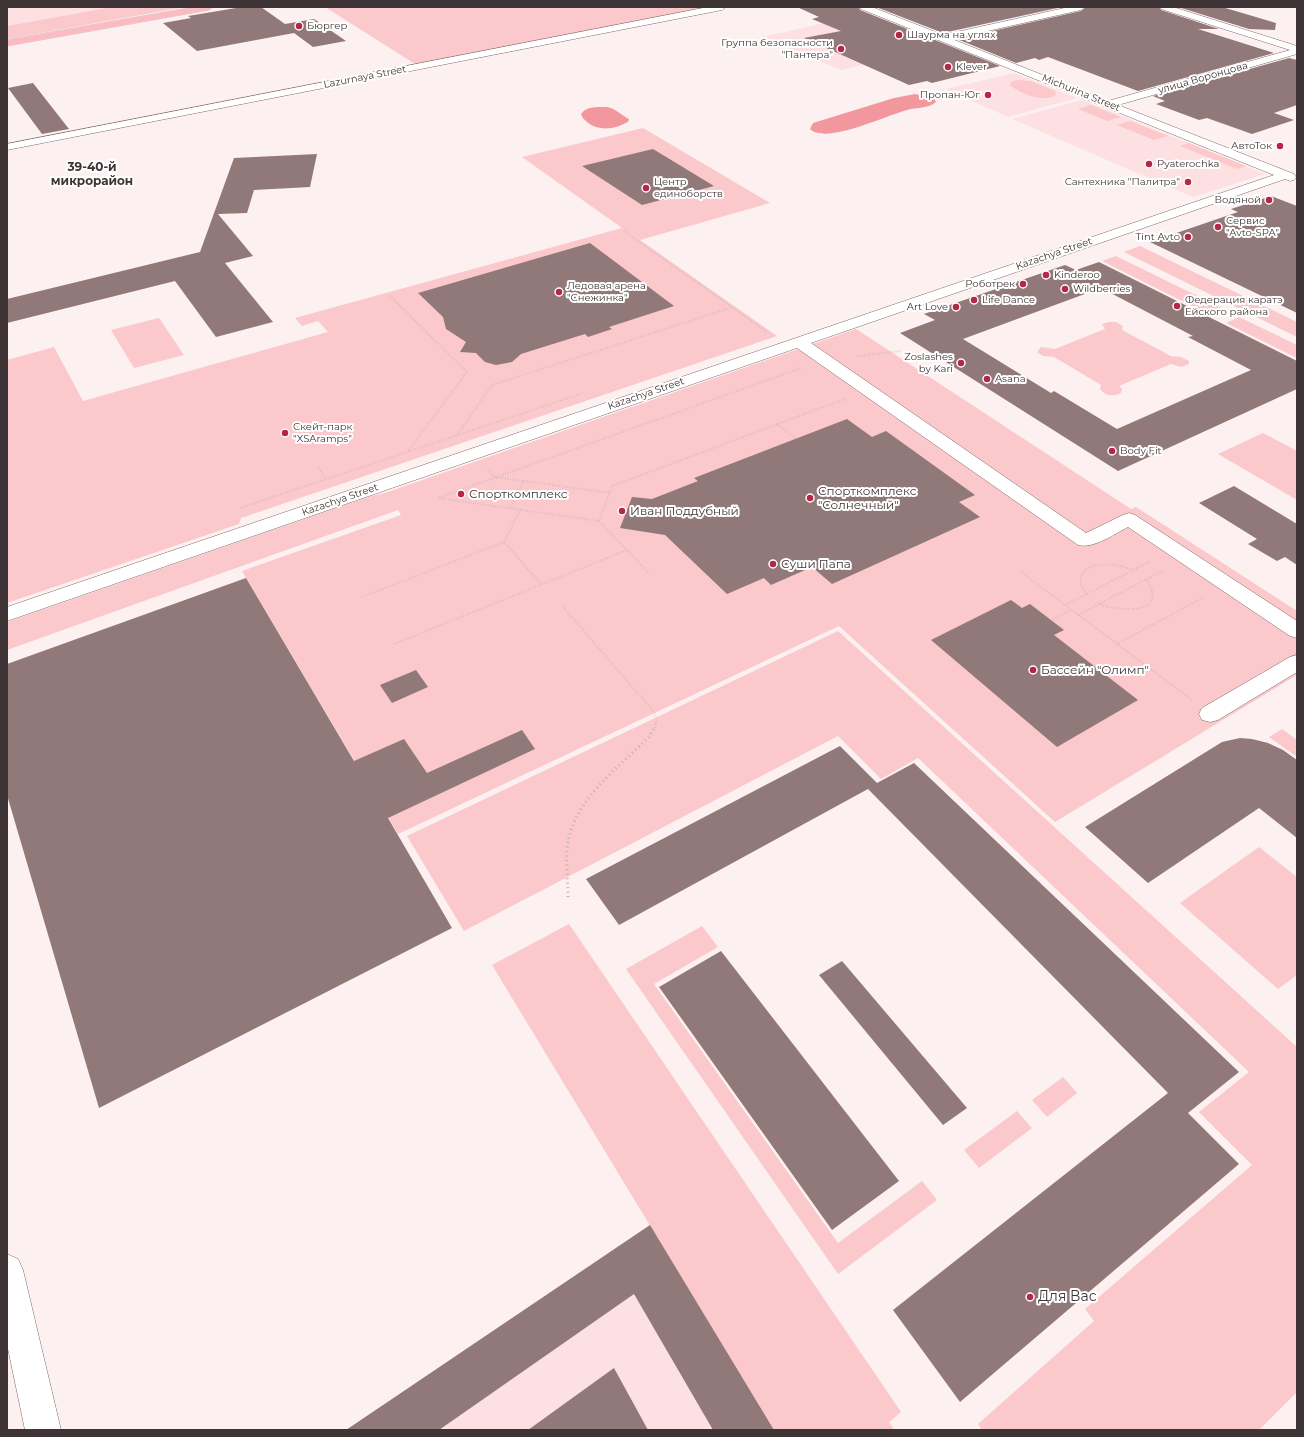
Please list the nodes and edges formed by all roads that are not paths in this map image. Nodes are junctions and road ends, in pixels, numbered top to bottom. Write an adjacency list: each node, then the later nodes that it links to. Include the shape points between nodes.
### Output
1 (208, 7): 7 (main road)
2 (722, 7): 10 (street, Lazurnaya Street)
3 (864, 7): 6 (street, Michurina Street)
4 (1081, 7): 6 (street)
5 (1164, 7): 8 (street)
6 (943, 38): 9 (street, Michurina Street)
7 (7, 43)
8 (1297, 50): 9 (street, улица Воронцова)
9 (1108, 104): 11 (street, Michurina Street)
10 (7, 147)
11 (1293, 177): 12 (street, Kazachya Street)
12 (793, 344): 13 (street, Kazachya Street); 14 (street, via 825,360 1085,541 1129,519)
13 (7, 614)
14 (1297, 631)
15 (1297, 662): 16 (street)
16 (1210, 714)
17 (7, 1270): 18 (street)
18 (44, 1430)

